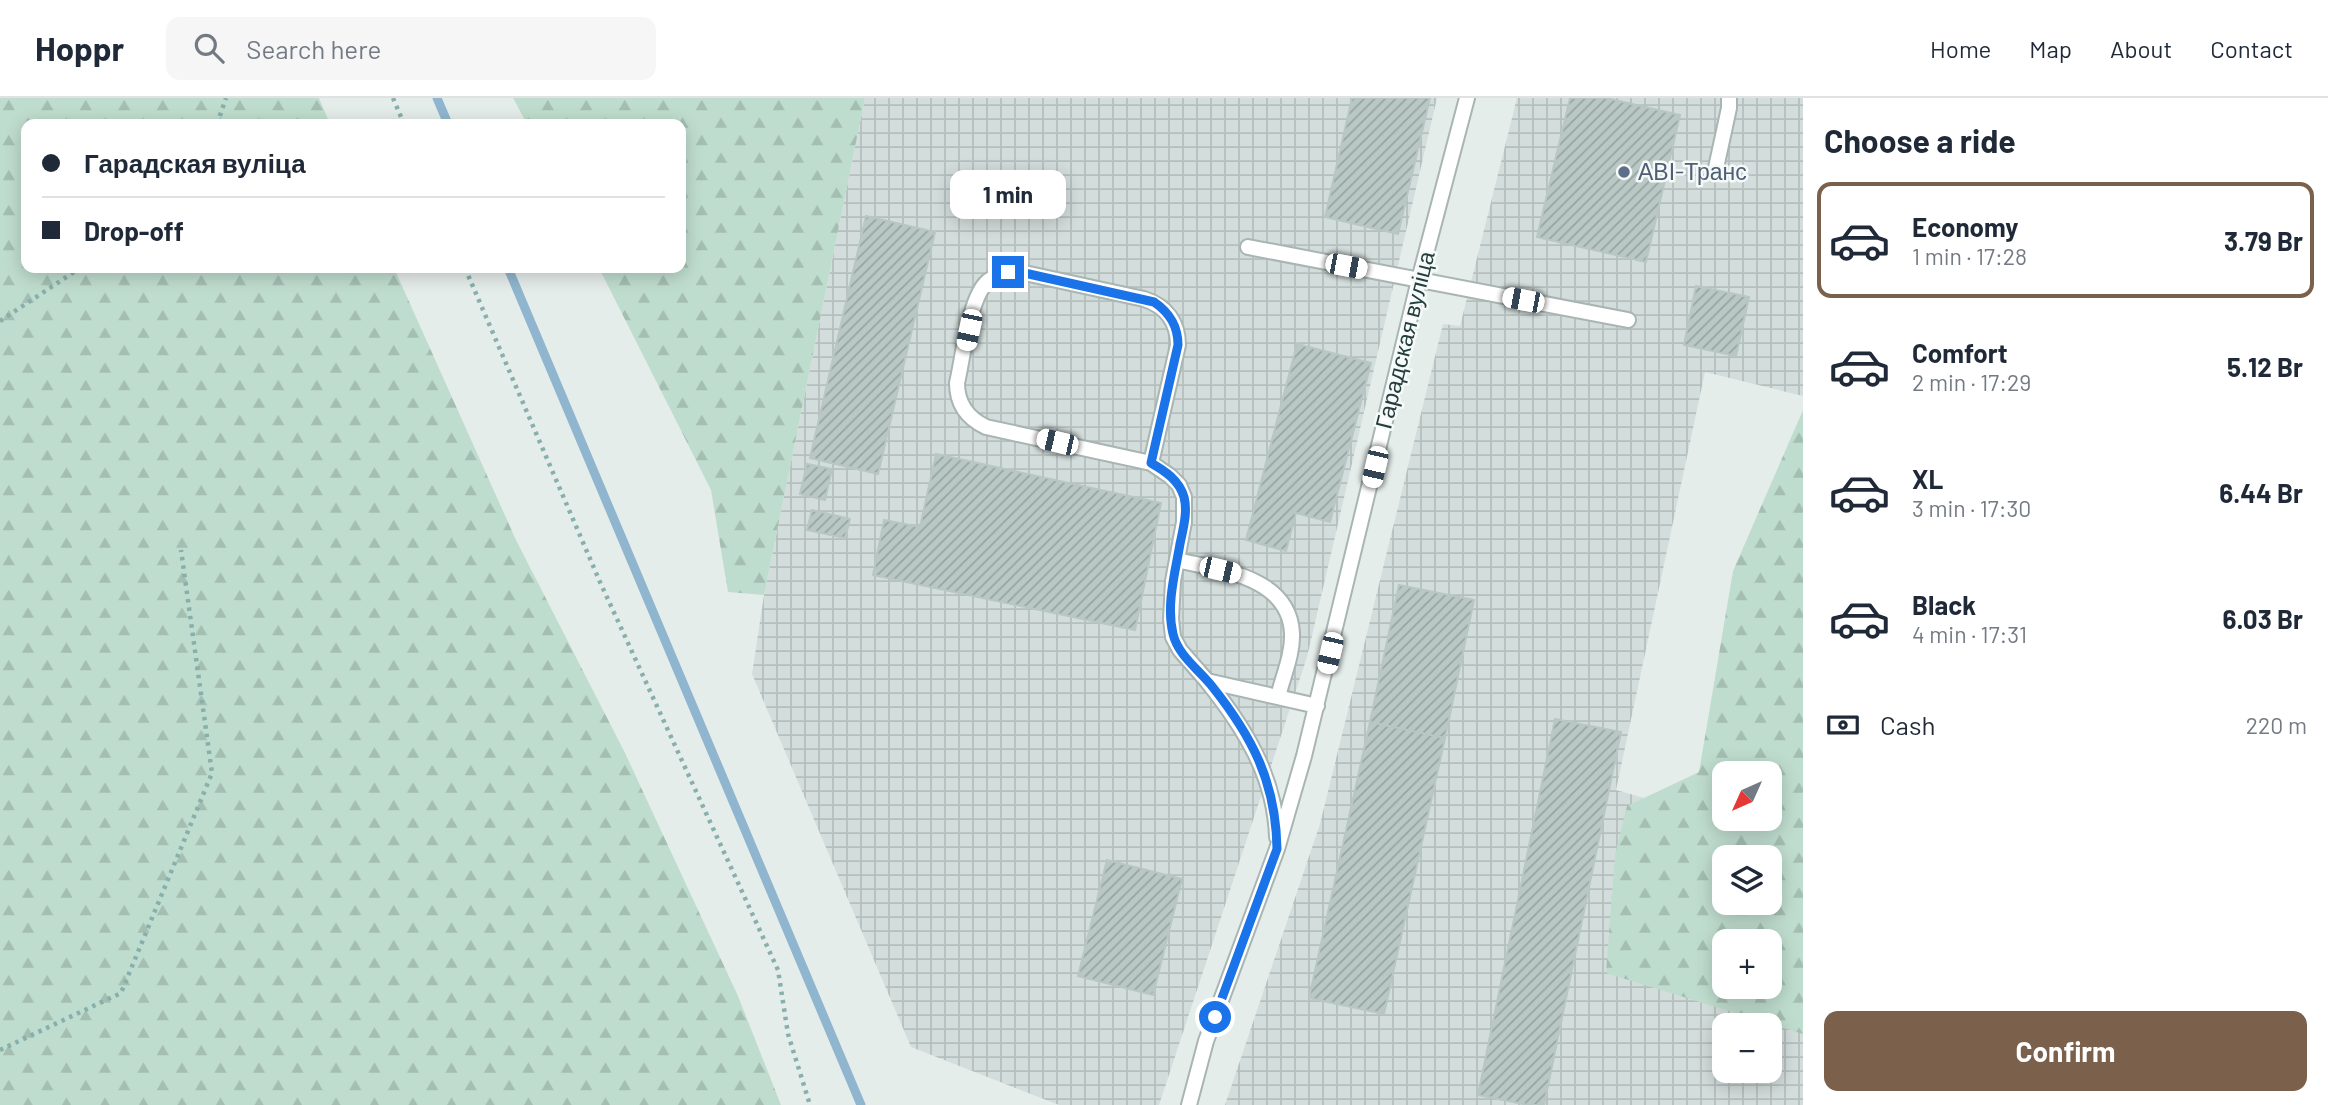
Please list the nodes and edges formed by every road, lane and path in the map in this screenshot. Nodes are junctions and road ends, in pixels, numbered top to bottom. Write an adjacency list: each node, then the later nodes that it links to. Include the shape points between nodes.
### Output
1 (226, 98): 5 (path)
2 (393, 98): 6 (path)
3 (1467, 98): 11 (lane, Гарадская вуліца)
4 (1729, 98): 7 (lane)
5 (219, 119)
6 (402, 119)
7 (1716, 168)
8 (1248, 247): 11 (lane)
9 (72, 273): 13 (path)
10 (468, 273): 22 (path, via 600,582 778,970 788,1034)
11 (1419, 281): 12 (lane); 19 (lane, Гарадская вуліца)
12 (1628, 320)
13 (0, 321)
14 (1151, 463): 14 (lane, via 986,427 968,415 957,394 957,383 974,304 986,282 1020,272 1144,299 1163,308 1175,326 1178,345); 16 (lane, via 1170,476 1184,497)
15 (181, 550): 21 (path, via 212,773 121,993)
16 (1177, 560): 17 (lane, via 1171,601 1173,637); 18 (lane, via 1256,581 1281,603 1289,617 1292,639)
17 (1207, 681): 18 (lane); 20 (lane, via 1248,737 1261,764 1277,821)
18 (1278, 696): 19 (lane)
19 (1317, 706): 20 (lane, Гарадская вуліца)
20 (1277, 849): 23 (lane, Гарадская вуліца, via 1206,1041)
21 (0, 1050)
22 (810, 1105)
23 (1189, 1105)

